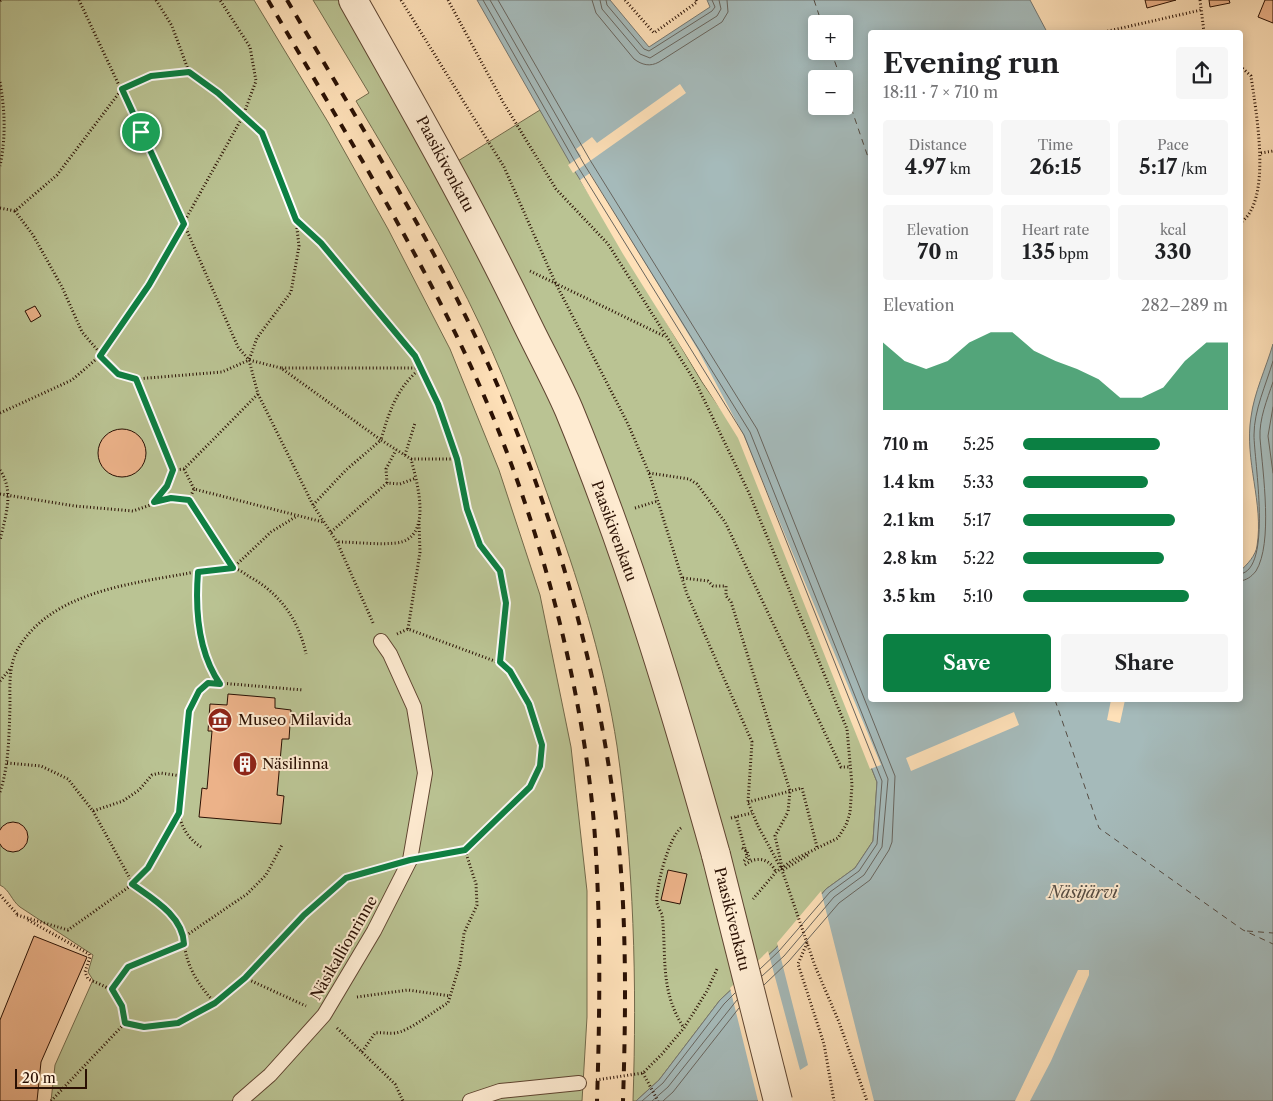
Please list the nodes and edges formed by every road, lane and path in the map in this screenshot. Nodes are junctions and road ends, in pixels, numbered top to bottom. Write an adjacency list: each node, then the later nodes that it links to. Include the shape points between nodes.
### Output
1 (79, 0): 16 (path)
2 (156, 0): 14 (path, via 172,26)
3 (220, 0): 17 (path, via 250,47 256,80)
4 (353, 0): 115 (street, Paasikivenkatu, bridge, via 493,254 568,409 642,608 686,746)
5 (401, 0): 27 (path, via 504,167)
6 (448, 0): 28 (path, via 503,102 556,190 608,244)
7 (625, 0): 8 (path, via 654,33)
8 (696, 0)
9 (1200, 0): 10 (path)
10 (1201, 10): 11 (path); 12 (path)
11 (1113, 30)
12 (1204, 30)
13 (1243, 69): 19 (path, via 1251,76)
14 (189, 72): 16 (path, via 151,76); 17 (path)
15 (0, 82): 20 (path, via 6,114)
16 (122, 89): 22 (path, via 57,175); 25 (path)
17 (243, 116): 23 (path, via 262,133); 25 (path)
18 (1273, 151): 19 (path)
19 (1261, 153): 24 (path, via 1264,174 1259,198)
20 (0, 166)
21 (0, 208): 22 (path)
22 (15, 211): 29 (path, via 33,235 82,332)
23 (296, 220): 30 (path, via 299,246 291,292 257,338); 32 (path, via 321,243 372,302)
24 (1243, 220)
25 (184, 224): 29 (path, via 149,285); 30 (path, via 238,347)
26 (526, 269): 27 (path)
27 (555, 282): 28 (path); 45 (path, via 628,424)
28 (665, 336): 73 (path, via 696,383 749,493 847,728)
29 (100, 356): 33 (path, via 118,374); 35 (path, via 72,380)
30 (249, 360): 31 (path); 33 (path, via 222,372); 34 (path)
31 (281, 368): 32 (path); 37 (path)
32 (421, 368): 37 (path, via 396,396); 41 (path, via 438,404)
33 (136, 379): 44 (path)
34 (258, 394): 42 (path); 54 (path)
35 (0, 413)
36 (415, 423): 39 (path)
37 (380, 440): 38 (path); 54 (path)
38 (396, 450): 39 (path); 47 (path, via 386,469)
39 (405, 456): 40 (path)
40 (410, 459): 41 (path); 46 (path)
41 (457, 459): 67 (path, via 467,509 480,545 500,571 506,603)
42 (184, 469): 44 (path); 48 (path)
43 (0, 470): 50 (path, via 6,478)
44 (173, 470): 53 (path, via 167,486)
45 (649, 473): 52 (path); 73 (path, via 689,479 712,502 725,522 842,767)
46 (416, 478): 47 (path, via 400,484); 58 (path, via 421,502)
47 (387, 483): 59 (path)
48 (194, 489): 51 (path); 56 (path)
49 (0, 494): 50 (path)
50 (10, 496): 53 (path, via 133,511); 60 (path)
51 (189, 500): 53 (path, via 171,498); 62 (path)
52 (658, 501): 55 (path); 64 (path)
53 (154, 502)
54 (312, 505): 57 (path)
55 (633, 509)
56 (298, 516): 57 (path); 62 (path, via 271,532)
57 (324, 522): 59 (path)
58 (419, 522): 61 (path, via 409,539 397,543); 67 (path, via 420,552 408,629)
59 (331, 532): 61 (path)
60 (0, 541)
61 (337, 542): 65 (path)
62 (233, 568): 63 (path); 66 (path, via 275,595 294,617)
63 (198, 572): 68 (path, via 116,587 64,606 38,623 18,647); 70 (path, via 196,600 200,630 209,668)
64 (683, 578): 75 (path, via 726,586 726,596 731,602); 77 (path, via 752,742)
65 (381, 641): 90 (lane, Näsikallionrinne, via 414,707 425,773)
66 (306, 654)
67 (500, 662): 87 (path, via 510,671 529,704 542,745 540,766 530,787)
68 (10, 669): 69 (path); 72 (path)
69 (0, 681)
70 (220, 684): 71 (path); 74 (path, via 208,683 199,691 189,711)
71 (303, 690)
72 (6, 763): 76 (path); 78 (path, via 41,766 68,779)
73 (850, 767): 86 (path, via 850,813 846,826 838,838)
74 (182, 776): 78 (path, via 152,775 123,801); 79 (path)
75 (790, 791): 77 (path); 86 (path, via 802,788); 91 (path, bridge, via 788,812 775,836)
76 (0, 792)
77 (748, 802): 80 (path)
78 (93, 811): 92 (path)
79 (179, 813): 85 (path, via 188,838); 92 (path, via 148,868)
80 (752, 813): 81 (path); 91 (path, bridge)
81 (736, 817): 82 (path); 88 (path)
82 (722, 819)
83 (682, 827): 106 (path, via 669,846 657,899 663,920 668,992 673,1011)
84 (282, 845): 96 (path, via 266,875 247,894)
85 (201, 847)
86 (817, 847): 94 (path, via 776,872)
87 (465, 850): 90 (path); 102 (path, via 476,884 477,905 464,933 460,964)
88 (746, 852)
89 (808, 855): 91 (path)
90 (410, 860): 100 (path, via 346,878 304,915); 104 (lane, Näsikallionrinne, via 374,931)
91 (782, 870): 97 (path, bridge)
92 (132, 884): 95 (path, via 68,930); 96 (path, via 174,918)
93 (0, 896): 95 (path)
94 (747, 906)
95 (17, 914): 101 (path, via 89,954 85,972 88,979)
96 (184, 937): 98 (path)
97 (807, 942): 116 (path, via 798,964 824,1044); 117 (path, bridge)
98 (184, 944): 101 (path, via 128,967); 103 (path, via 200,986)
99 (718, 966): 106 (path)
100 (245, 978): 103 (path); 104 (path)
101 (112, 989): 105 (path, via 122,1006)
102 (450, 996): 104 (path, via 408,990 363,995); 107 (path, via 448,1003 423,1017 410,1029 394,1034 375,1033)
103 (215, 1003): 105 (path, via 178,1023 144,1027)
104 (328, 1009): 107 (path); 111 (lane, Näsikallionrinne, via 270,1075)
105 (125, 1023): 110 (path)
106 (684, 1028): 108 (path)
107 (362, 1052): 112 (path, via 395,1084)
108 (643, 1073): 109 (path); 114 (path)
109 (578, 1083): 113 (lane, via 500,1091)
110 (51, 1101)
111 (240, 1101)
112 (403, 1101)
113 (470, 1101)
114 (658, 1101)
115 (778, 1101)
116 (834, 1101)
117 (867, 1101)

